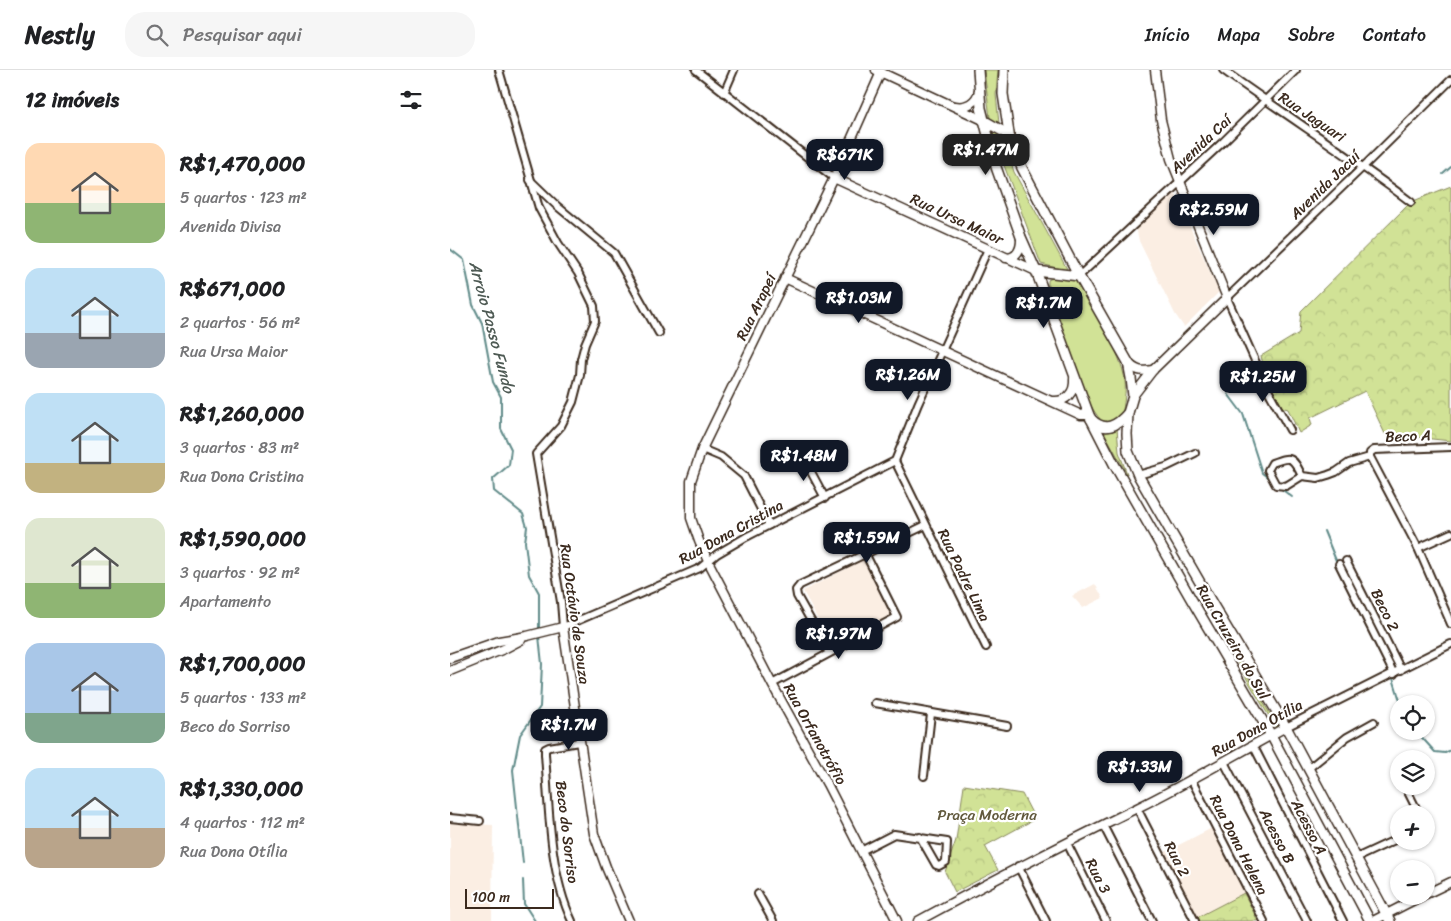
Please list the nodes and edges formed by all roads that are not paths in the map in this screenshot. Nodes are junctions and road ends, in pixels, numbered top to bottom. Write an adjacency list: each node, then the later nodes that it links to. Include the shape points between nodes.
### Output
1 (499, 70): 19 (street)
2 (696, 70): 12 (street, Rua Ursa Maior)
3 (734, 70): 12 (street)
4 (978, 70): 11 (main road, Rua Cruzeiro do Sul)
5 (1004, 70): 16 (main road, via 1003,94)
6 (1155, 70): 20 (street, via 1161,120)
7 (1224, 70): 13 (street, Rua Jaguari)
8 (1296, 70): 13 (street, Avenida Caí)
9 (880, 71): 14 (street); 18 (street, Rua Arapeí)
10 (1451, 80): 17 (street, Avenida Jacuí)
11 (979, 91): 14 (street, via 972,103); 15 (main road, Rua Cruzeiro do Sul)
12 (724, 93): 18 (street, Rua Ursa Maior)
13 (1265, 100): 17 (street, Rua Jaguari); 20 (street, Avenida Caí)
14 (953, 106): 15 (street)
15 (983, 120): 16 (main road, via 1004,132); 22 (main road, Rua Cruzeiro do Sul, via 996,167)
16 (1010, 140): 26 (main road)
17 (1364, 166): 21 (street, Rua Jaguari); 28 (street, Avenida Jacuí)
18 (834, 178): 23 (street, Rua Ursa Maior); 27 (street, Rua Arapeí)
19 (530, 179): 29 (street, via 614,253); 57 (street, Rua Octávio de Souza, via 539,208 594,306 595,321 585,344 573,402 561,426 536,454)
20 (1179, 182): 26 (street, Avenida Caí); 28 (street)
21 (1411, 202)
22 (1022, 237): 24 (street, via 1020,250); 25 (main road, Rua Cruzeiro do Sul)
23 (988, 249): 24 (street, Rua Ursa Maior); 30 (street)
24 (1006, 258): 25 (street, Rua Ursa Maior)
25 (1036, 271): 26 (main road); 33 (main road, Rua Cruzeiro do Sul)
26 (1079, 276): 31 (main road)
27 (785, 278): 30 (street); 40 (street, Rua Arapeí)
28 (1227, 298): 32 (street, Avenida Jacuí); 38 (street, via 1269,392)
29 (659, 333)
30 (942, 351): 35 (street); 44 (street)
31 (1128, 362): 32 (street, via 1135,370); 34 (main road)
32 (1152, 370): 34 (street, Avenida Jacuí)
33 (1074, 380): 35 (street, via 1075,386 1068,397); 37 (main road, Rua Cruzeiro do Sul)
34 (1133, 396): 36 (main road, Rua Cruzeiro do Sul)
35 (1051, 401): 37 (street, via 1081,415)
36 (1128, 413): 37 (main road, via 1112,427 1098,425); 45 (main road, Rua Cruzeiro do Sul, via 1128,450)
37 (1089, 415): 72 (main road, Rua Cruzeiro do Sul)
38 (1290, 430)
39 (1451, 447): 43 (street, Beco A, via 1374,450)
40 (702, 449): 48 (street, via 721,457 744,476); 53 (street, Rua Arapeí, via 691,481 691,518)
41 (1195, 453): 45 (street)
42 (802, 455): 47 (street)
43 (1370, 457): 46 (street, via 1318,478); 51 (street)
44 (895, 461): 47 (street, Rua Dona Cristina); 49 (street, Rua Padre Lima)
45 (1138, 475): 71 (main road, Rua Cruzeiro do Sul)
46 (1302, 476): 46 (street, via 1280,486 1276,485 1268,470 1272,463 1290,458)
47 (825, 498): 48 (street, Rua Dona Cristina)
48 (769, 525): 53 (street, Rua Dona Cristina)
49 (926, 525): 52 (street); 60 (street, Rua Padre Lima)
50 (1451, 533): 51 (street)
51 (1418, 548): 56 (street)
52 (865, 553): 61 (street, via 897,617); 61 (street, via 800,585 796,590)
53 (708, 560): 57 (street, Rua Dona Cristina, via 700,568); 66 (street, Rua Orfanotrófio)
54 (1346, 561): 63 (street, Beco 2)
55 (1339, 564): 65 (street)
56 (1451, 624)
57 (563, 627): 58 (street, Rua Dona Cristina); 73 (street, Rua Octávio de Souza)
58 (531, 635): 62 (street, via 499,641); 64 (street)
59 (1451, 644): 63 (street, Rua Dona Otília)
60 (986, 647)
61 (829, 653): 66 (street)
62 (450, 658)
63 (1401, 670): 65 (street, Rua Dona Otília)
64 (450, 671)
65 (1394, 674): 71 (street, Rua Dona Otília)
66 (772, 684): 86 (street, Rua Orfanotrófio)
67 (875, 704): 68 (street)
68 (931, 714): 70 (street); 77 (street)
69 (1374, 722): 76 (street, via 1347,737)
70 (1007, 726)
71 (1286, 727): 72 (street, Rua Dona Otília); 76 (main road, Rua Cruzeiro do Sul)
72 (1271, 735): 74 (street, Rua Dona Otília); 106 (main road, Rua Cruzeiro do Sul)
73 (579, 742): 94 (street, Beco do Sorriso, via 549,747 545,754 557,874); 95 (street, Rua Octávio de Souza, via 594,834)
74 (1253, 745): 75 (street, Rua Dona Otília); 105 (street, Acesso A)
75 (1224, 762): 78 (street, Rua Dona Otília); 104 (street, Acesso B)
76 (1309, 768): 87 (main road, Rua Cruzeiro do Sul)
77 (924, 776)
78 (1191, 779): 79 (street, Rua Dona Otília); 103 (street, Rua Dona Helena)
79 (1137, 808): 82 (street, Rua Dona Otília); 102 (street, Rua 2)
80 (450, 818): 81 (street)
81 (480, 821)
82 (1103, 825): 85 (street, Rua Dona Otília); 101 (street)
83 (920, 837): 83 (street, via 947,842 946,862 936,865); 86 (street, via 894,834)
84 (1390, 842): 87 (street)
85 (1067, 843): 88 (street, Rua Dona Otília); 100 (street, Rua 3)
86 (861, 851): 97 (street, Rua Orfanotrófio)
87 (1356, 858): 93 (main road, Rua Cruzeiro do Sul)
88 (1018, 866): 98 (street, Rua Dona Otília); 99 (street)
89 (1451, 882): 90 (street)
90 (1435, 890)
91 (758, 894): 96 (street)
92 (1408, 905): 93 (street)
93 (1388, 918): 106 (street)
94 (572, 921)
95 (630, 921)
96 (773, 921)
97 (898, 921)
98 (918, 921)
99 (1046, 921)
100 (1106, 921)
101 (1152, 921)
102 (1195, 921)
103 (1264, 921)
104 (1307, 921)
105 (1343, 921)
106 (1372, 921)

